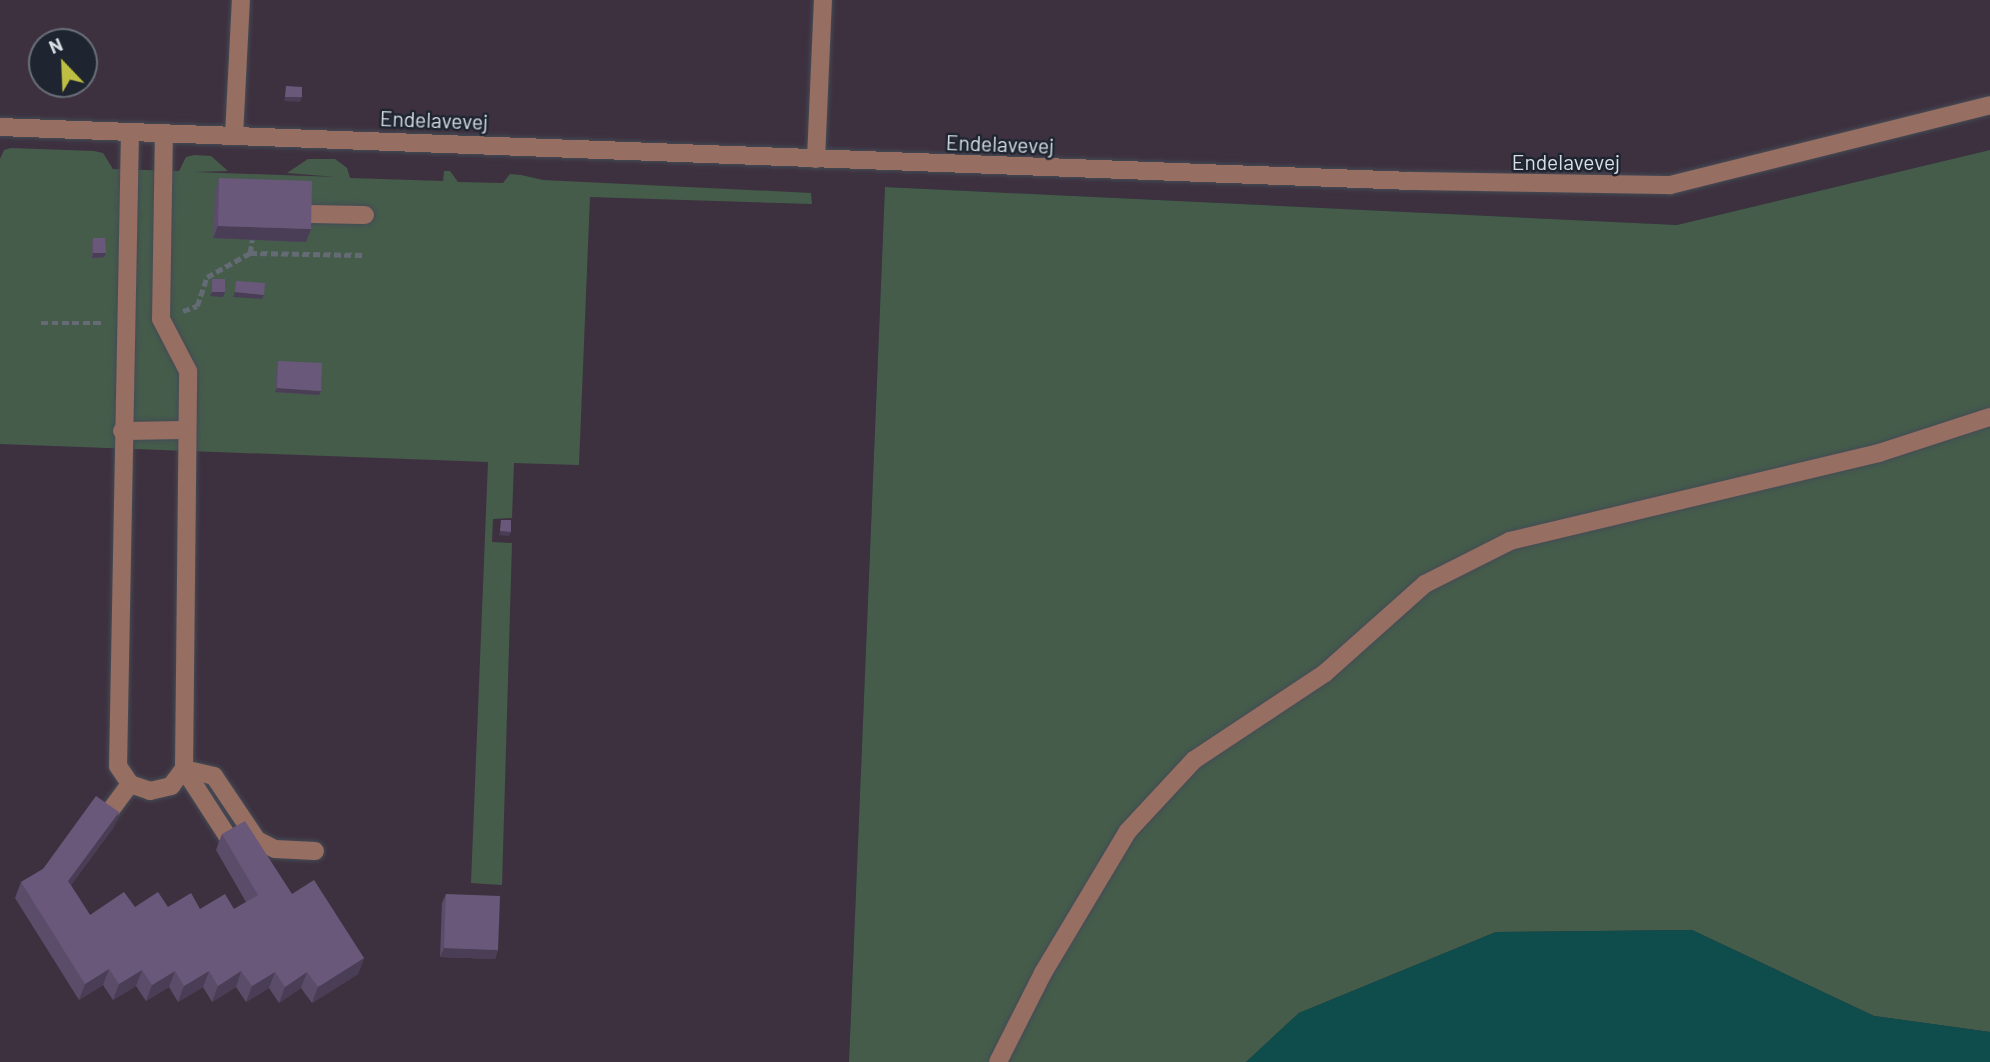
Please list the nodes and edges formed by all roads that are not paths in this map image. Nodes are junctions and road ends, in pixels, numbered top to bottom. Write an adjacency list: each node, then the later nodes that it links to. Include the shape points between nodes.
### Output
1 (241, 0): 7 (street)
2 (822, 0): 8 (street)
3 (1990, 105): 8 (street, Endelavevej, via 1670,185 1532,186)
4 (0, 127): 5 (street, Endelavevej)
5 (130, 132): 6 (street, Endelavevej); 13 (street)
6 (164, 133): 7 (street, Endelavevej); 12 (street, via 161,319 188,371)
7 (234, 136): 8 (street, Endelavevej)
8 (816, 159)
9 (307, 214): 10 (street)
10 (365, 215)
11 (1990, 416): 19 (street, via 1879,453 1510,541 1425,584 1325,673 1194,760 1128,831 1043,973)
12 (187, 430): 13 (street); 14 (street)
13 (122, 431): 15 (street, via 118,766)
14 (184, 769): 15 (street, via 171,786 150,792); 17 (street, via 214,776 257,839 275,849); 18 (street)
15 (130, 784): 16 (street)
16 (90, 838)
17 (316, 851)
18 (248, 869)
19 (998, 1062)

